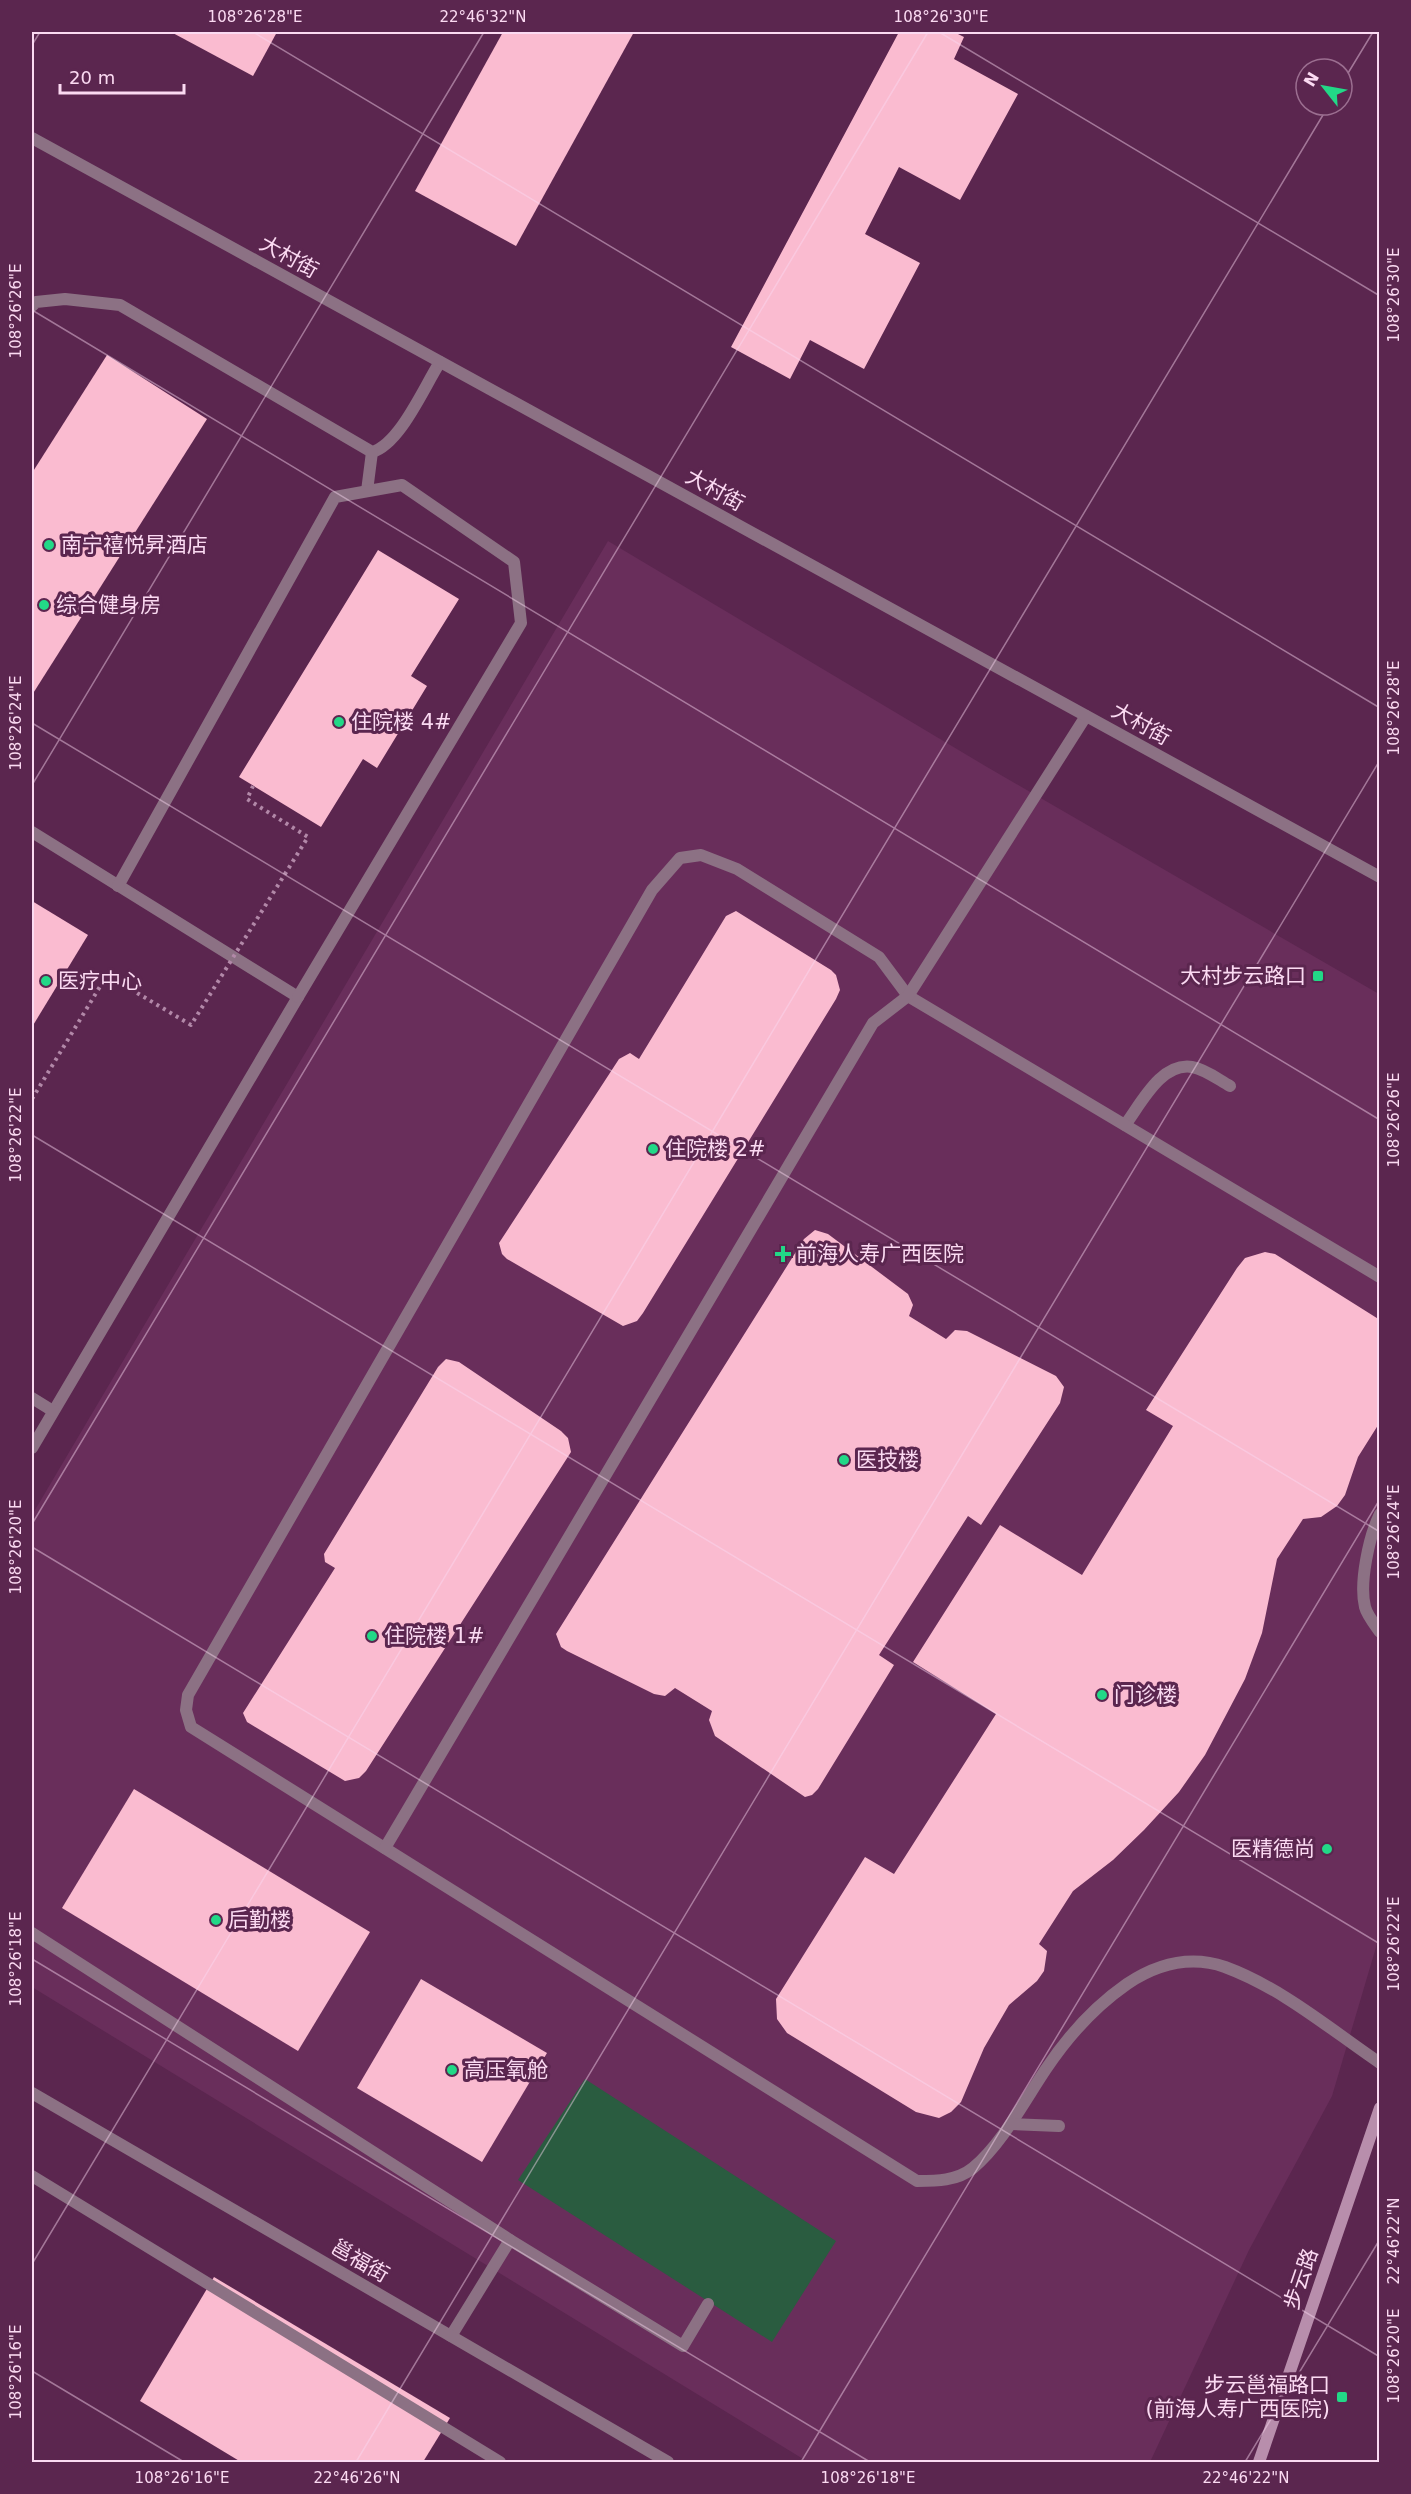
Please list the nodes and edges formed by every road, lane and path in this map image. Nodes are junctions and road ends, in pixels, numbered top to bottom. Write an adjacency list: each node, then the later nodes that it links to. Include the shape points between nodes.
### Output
1 (32, 138): 3 (street, 大村街)
2 (32, 306): 4 (street, via 36,302 65,299 120,306)
3 (440, 362): 4 (street, via 396,434 384,448); 6 (street, 大村街)
4 (372, 452): 5 (street)
5 (367, 491): 10 (street, via 335,497); 12 (street, via 402,484 514,562 520,622)
6 (1086, 716): 9 (street, 大村街); 11 (street)
7 (254, 786): 14 (path, bridge, via 247,799 308,837 191,1024 107,975)
8 (32, 832): 10 (street)
9 (1380, 877)
10 (118, 886): 12 (street)
11 (908, 996): 15 (street); 22 (street, via 873,1023); 22 (street, via 879,957 718,860 701,855 680,858 652,890 188,1695 186,1710 191,1727)
12 (298, 997): 18 (street)
13 (1230, 1086): 15 (street, via 1192,1067 1176,1068 1158,1080)
14 (32, 1098)
15 (1125, 1125): 16 (street)
16 (1380, 1277)
17 (32, 1398): 18 (street)
18 (53, 1411): 19 (street)
19 (32, 1448)
20 (1380, 1514): 21 (street, via 1372,1529 1365,1571 1365,1608)
21 (1380, 1632)
22 (385, 1848): 27 (street, via 917,2181 943,2181 972,2168)
23 (32, 1933): 30 (street)
24 (1380, 2063): 27 (street, via 1267,1984 1223,1966 1181,1960 1148,1970 1082,2021)
25 (32, 2092): 32 (street, 邕福街)
26 (1380, 2108): 35 (street, 步云路)
27 (1011, 2124): 28 (street)
28 (1059, 2126)
29 (32, 2176): 33 (street)
30 (510, 2240): 31 (street, via 683,2346); 32 (street)
31 (708, 2304)
32 (451, 2336): 34 (street, 邕福街)
33 (500, 2463)
34 (668, 2463)
35 (1259, 2463)

